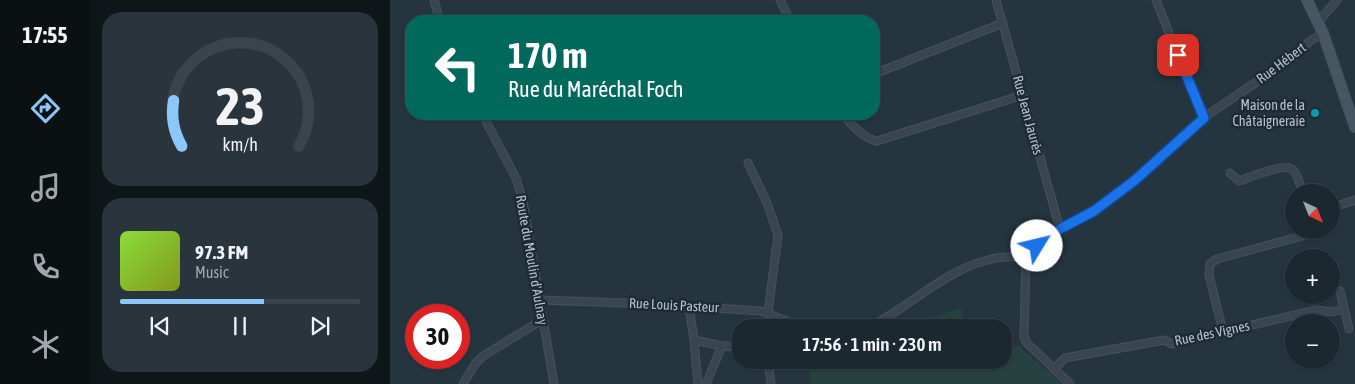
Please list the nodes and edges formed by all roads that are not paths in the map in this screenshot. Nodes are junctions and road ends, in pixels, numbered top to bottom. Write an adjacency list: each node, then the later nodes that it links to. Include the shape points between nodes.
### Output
1 (434, 0): 7 (street)
2 (780, 0): 8 (street)
3 (996, 0): 10 (street, Rue Jean Jaurès)
4 (1156, 0): 14 (street)
5 (1307, 0): 9 (street)
6 (1337, 0): 9 (street)
7 (438, 15)
8 (787, 15)
9 (1318, 22): 11 (street)
10 (1003, 23): 12 (street); 13 (street, Rue Jean Jaurès)
11 (1323, 33): 14 (street, Rue Hébert); 17 (street)
12 (880, 72)
13 (1023, 95): 16 (street, via 877,141 870,140); 23 (street, Rue Jean Jaurès)
14 (1204, 118): 23 (street, Rue Hébert, via 1134,181 1094,211)
15 (485, 120): 27 (street, Route du Moulin d'Aulnay, via 516,178 528,223)
16 (847, 120)
17 (1355, 127)
18 (748, 163): 30 (street, via 778,235)
19 (1230, 173): 20 (street, via 1239,181 1290,168)
20 (1300, 184)
21 (1355, 200): 22 (street)
22 (1340, 205)
23 (1060, 229): 25 (street, Rue Hébert)
24 (1291, 239): 35 (street, via 1210,264 1209,275)
25 (1026, 256): 32 (street, via 987,260 957,272); 40 (street, via 1024,337)
26 (1340, 291): 29 (street)
27 (540, 300): 28 (street, Rue Louis Pasteur); 33 (street, Route du Moulin d'Aulnay)
28 (689, 306): 30 (street, Rue Louis Pasteur); 36 (street)
29 (1344, 309): 34 (street); 35 (street, Rue des Vignes, via 1332,312 1316,310)
30 (768, 313): 31 (street, Rue Louis Pasteur)
31 (782, 319)
32 (881, 319)
33 (542, 320): 41 (street, via 483,356); 42 (street, Route du Moulin d'Aulnay)
34 (1349, 329)
35 (1223, 331): 40 (street, Rue des Vignes, via 1172,344 1164,340 1065,358)
36 (694, 340): 37 (street); 43 (street)
37 (723, 346): 38 (street); 44 (street)
38 (732, 347)
39 (769, 369): 45 (street)
40 (1054, 369): 46 (street)
41 (463, 384)
42 (554, 384)
43 (698, 384)
44 (706, 384)
45 (770, 384)
46 (1070, 384)

